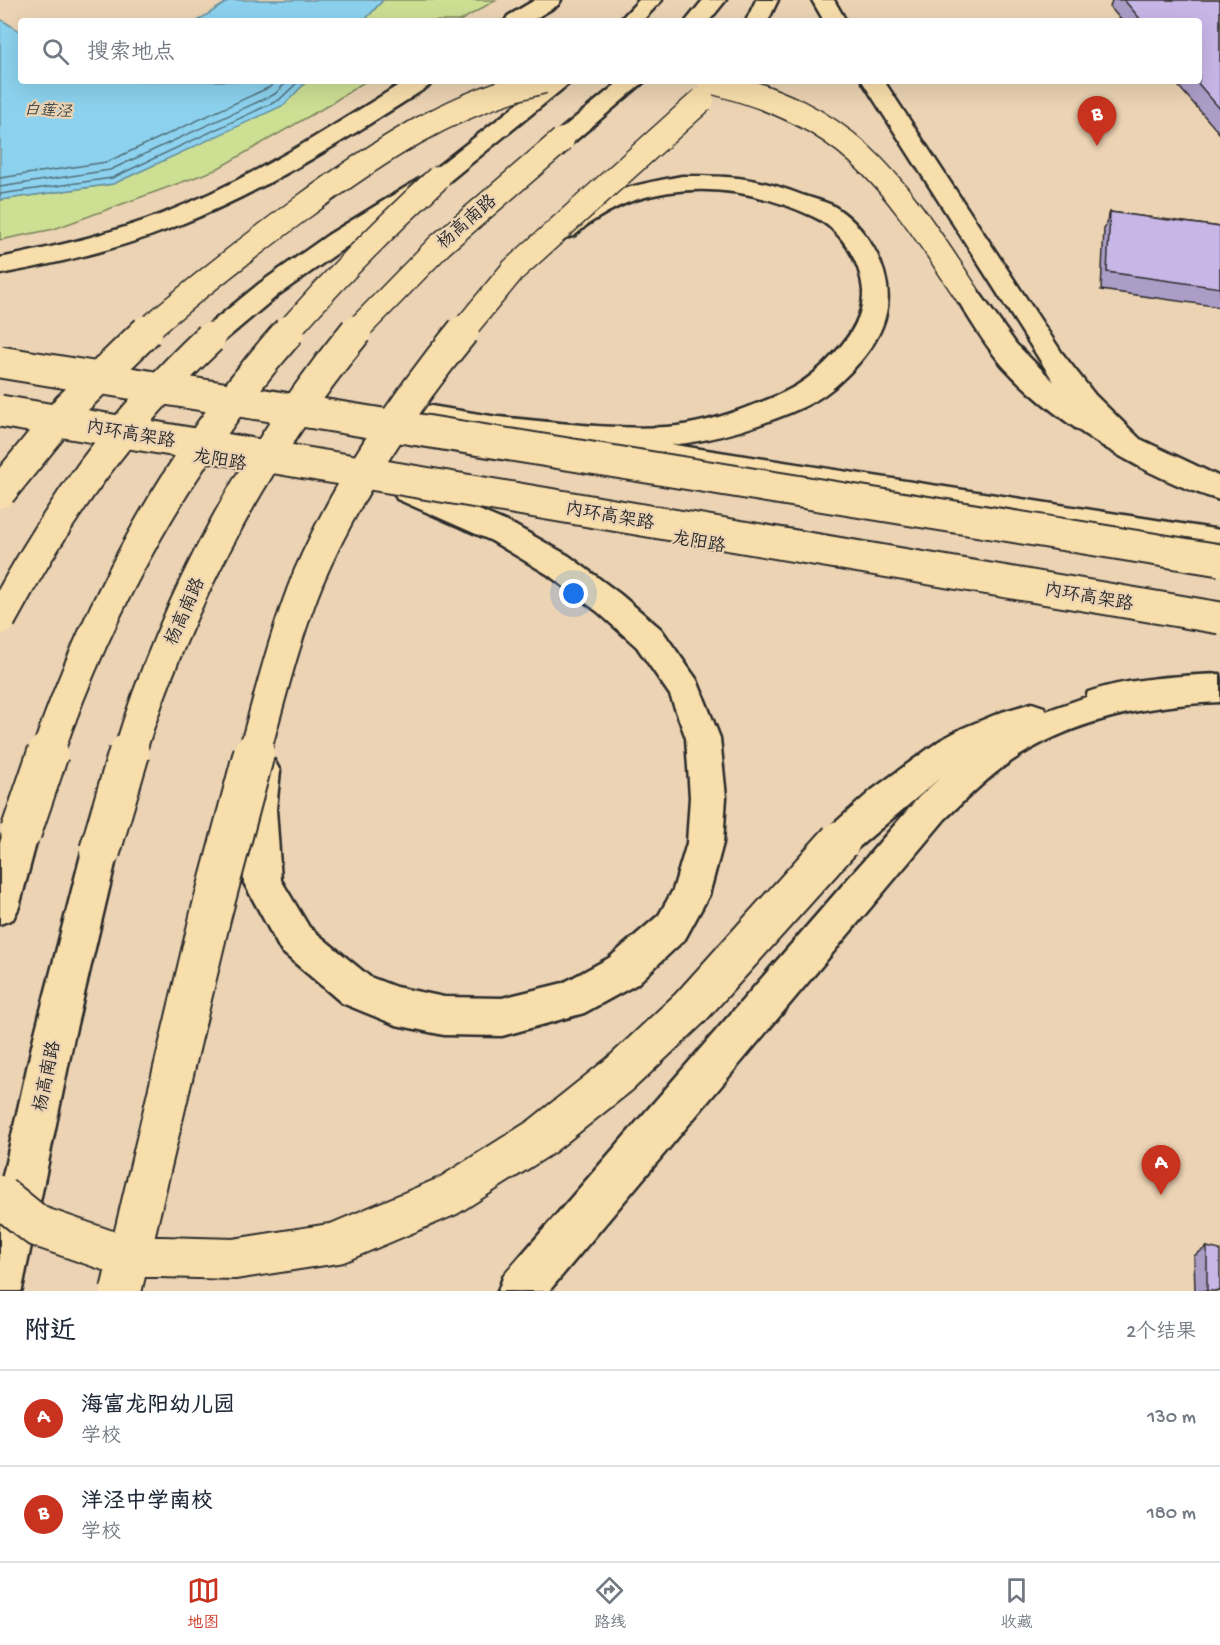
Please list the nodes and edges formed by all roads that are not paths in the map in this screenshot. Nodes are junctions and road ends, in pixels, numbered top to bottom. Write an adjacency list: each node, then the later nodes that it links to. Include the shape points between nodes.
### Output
1 (550, 0): 6 (main road)
2 (651, 0): 7 (main road)
3 (715, 0): 8 (main road)
4 (767, 0): 9 (main road)
5 (823, 0): 10 (main road)
6 (521, 18)
7 (633, 18)
8 (700, 18)
9 (758, 18)
10 (833, 18)
11 (416, 84): 18 (main road, via 320,144 194,210 130,234)
12 (532, 84): 28 (main road, bridge, via 486,96 409,134 214,272 136,338 28,453)
13 (557, 84): 17 (main road)
14 (630, 84): 39 (main road, 杨高南路, bridge, via 483,205 403,281 331,361 281,432 227,524 151,688 100,851 54,1037)
15 (875, 84): 25 (main road, via 1052,360 1085,402)
16 (710, 87): 19 (main road, bridge); 25 (main road, bridge, via 773,100 813,119 848,144 894,189 1013,359 1042,388)
17 (438, 178): 32 (main road, bridge, via 269,289 210,338 153,394 105,451 65,508); 37 (main road, bridge, via 386,223 271,351 223,412 174,487 120,581 83,659 51,740)
18 (0, 266)
19 (513, 270): 24 (main road, bridge, via 581,217 627,194 682,183 732,183 758,187 823,211 853,236 870,265 876,292 872,318 859,345 830,376 799,399 765,414 724,428 666,438 586,436); 34 (main road, bridge, via 430,371 349,496 309,577)
20 (0, 347): 24 (main road)
21 (0, 362): 30 (main road, bridge)
22 (0, 411): 31 (main road, 内环高架路, bridge)
23 (0, 421): 27 (main road, 龙阳路)
24 (498, 427): 29 (main road)
25 (1129, 446): 26 (main road)
26 (1220, 489)
27 (408, 491): 33 (main road, 龙阳路); 34 (main road, bridge, via 503,532 558,565 650,638 685,690 703,738 708,797 705,843 690,894 672,927 623,971 570,1000 502,1017 444,1016 396,1006 356,990 295,939 263,882 258,809)
28 (0, 492)
29 (1220, 542)
30 (1220, 560)
31 (1220, 618)
32 (0, 619)
33 (1220, 631)
34 (272, 687): 40 (main road, bridge, via 211,914)
35 (1220, 688): 36 (main road, via 1173,690)
36 (1122, 699): 38 (main road, bridge, via 1064,708 1001,726 943,755 895,790 840,841 690,1008 620,1074 541,1137 448,1196 337,1242 234,1259 124,1256 37,1226); 41 (main road, via 1067,716 1023,738 978,766 932,808)
37 (0, 907)
38 (0, 1196)
39 (0, 1289)
40 (121, 1291)
41 (520, 1291)

